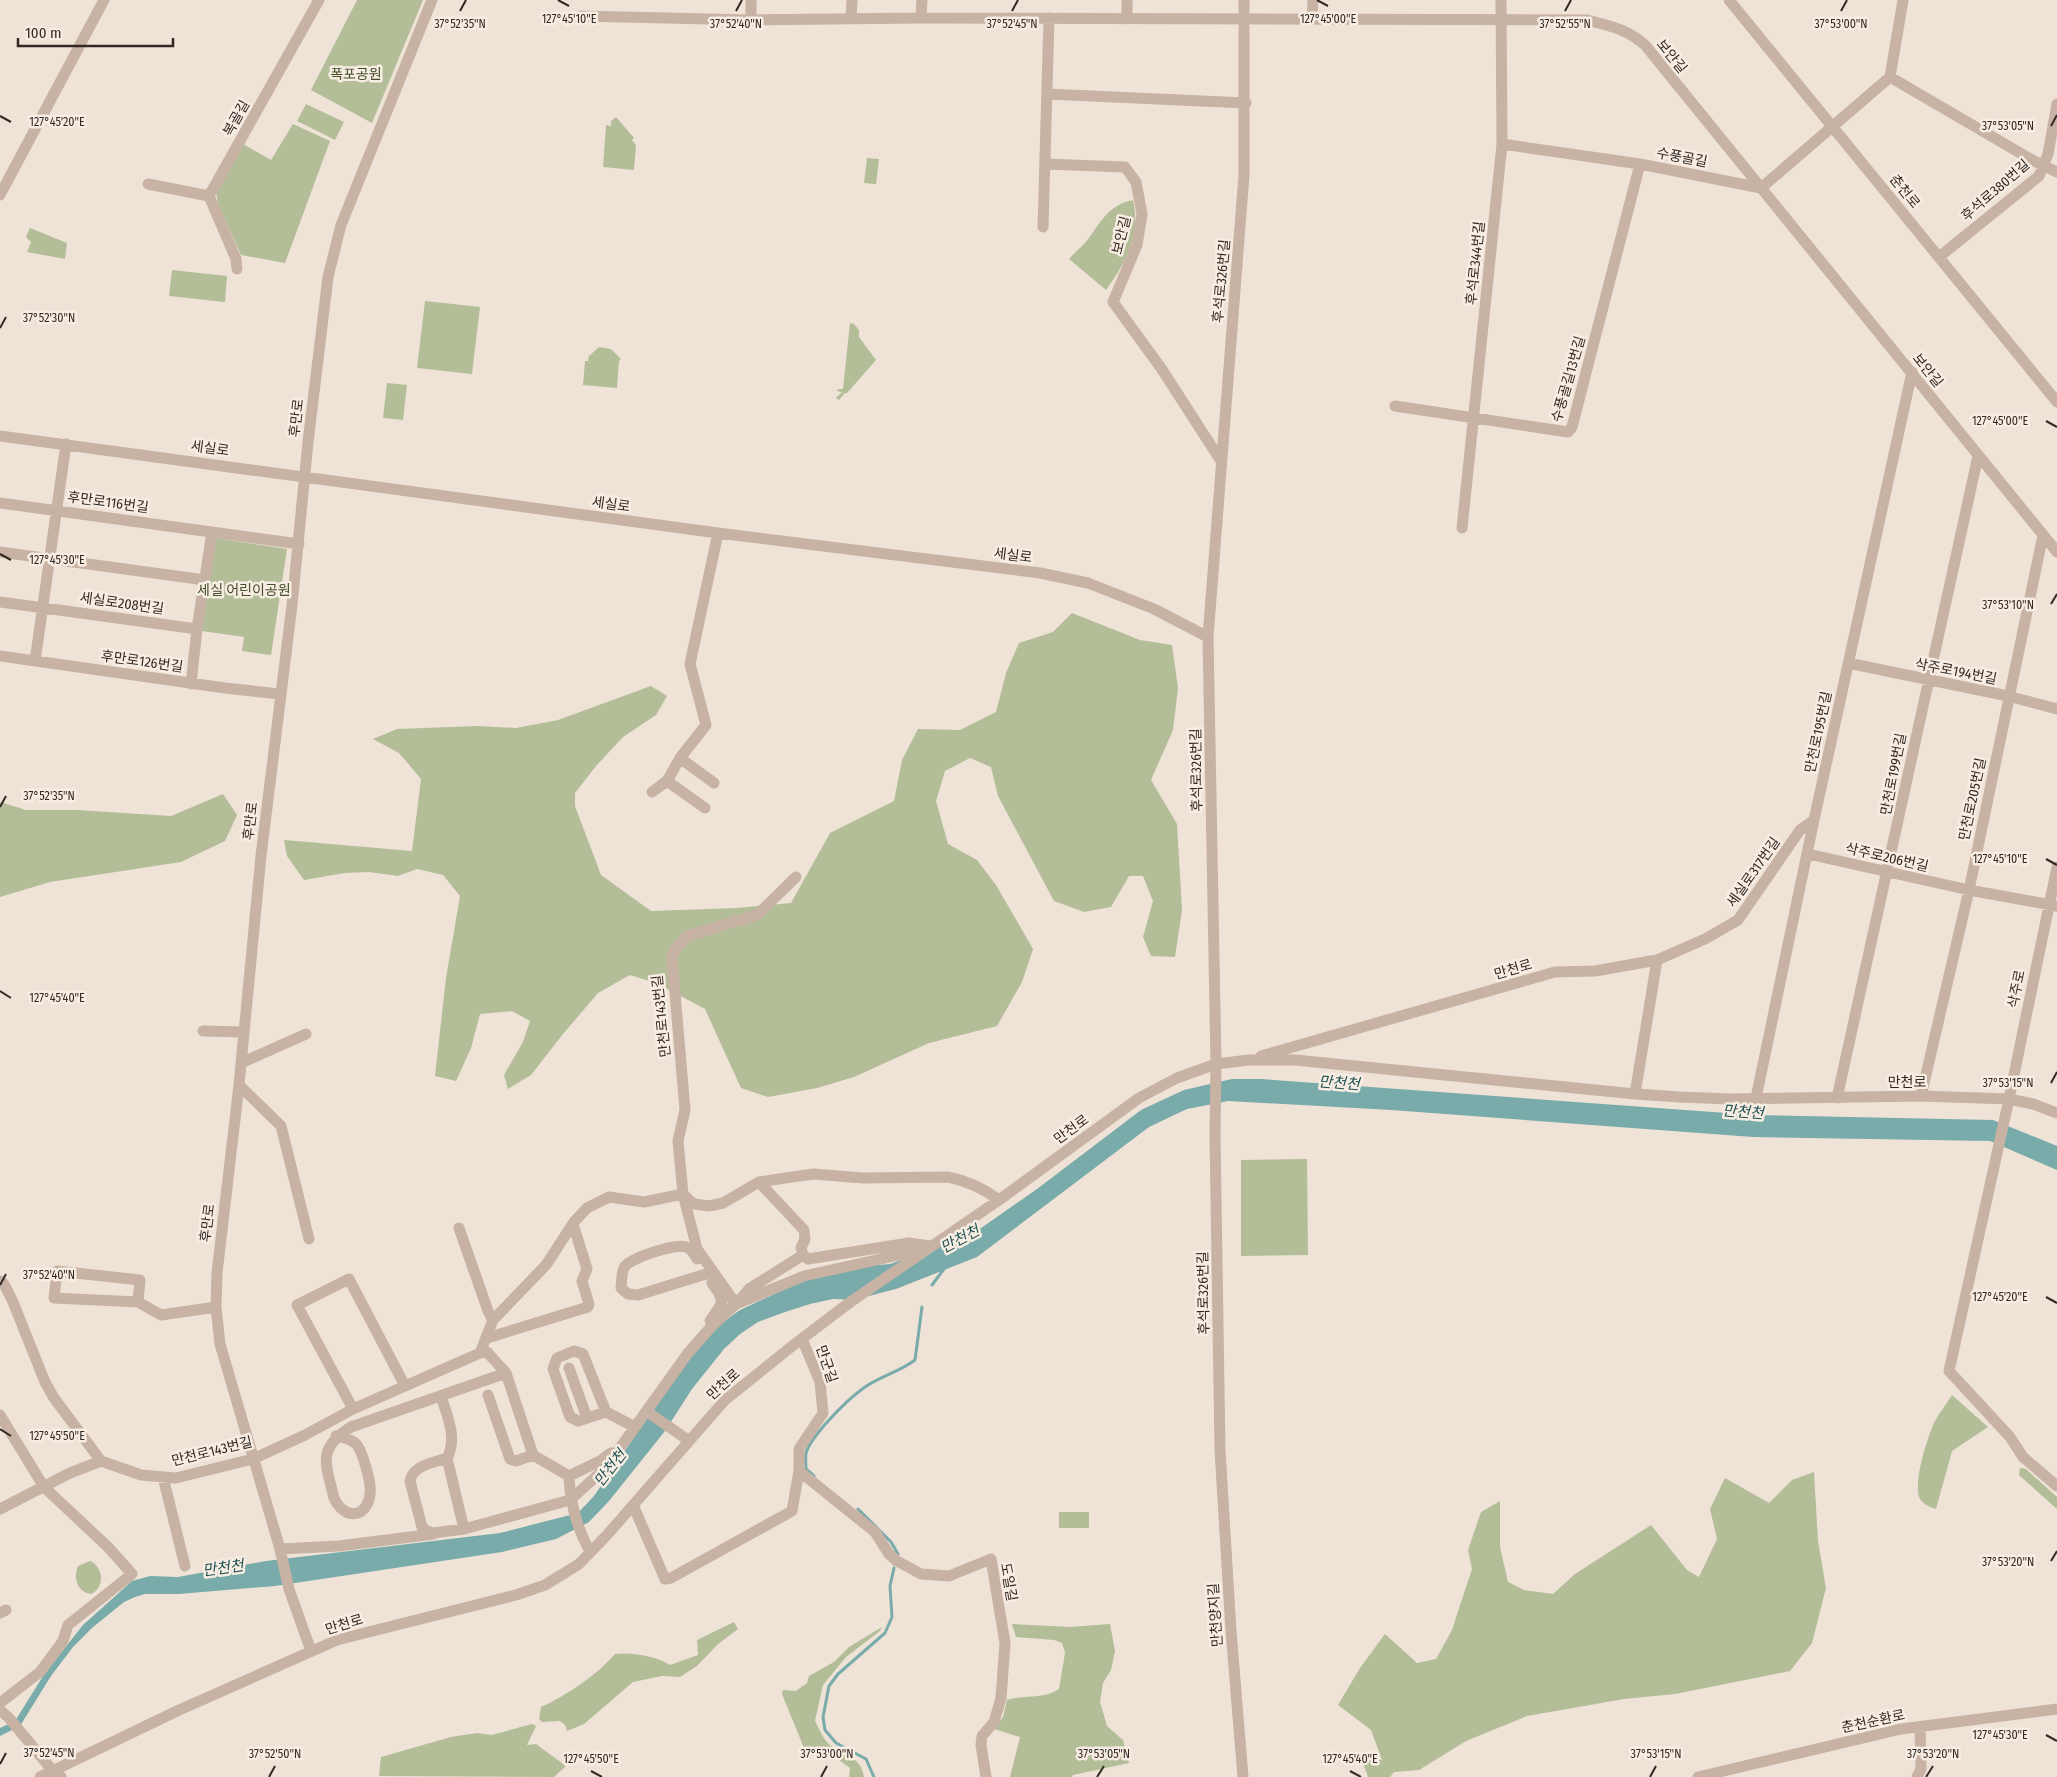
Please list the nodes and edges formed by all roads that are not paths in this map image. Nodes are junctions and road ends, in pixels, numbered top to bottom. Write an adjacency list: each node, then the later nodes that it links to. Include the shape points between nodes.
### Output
1 (104, 0): 34 (street)
2 (319, 0): 35 (street, 복골길)
3 (432, 0): 48 (street, 후만로, via 341,225 328,277)
4 (751, 0): 19 (street)
5 (852, 0): 18 (street)
6 (922, 0): 14 (street)
7 (1127, 0): 16 (street)
8 (1244, 0): 17 (street, 후석로326번길)
9 (1313, 0): 20 (street)
10 (1501, 0): 21 (street, 후석로344번길)
11 (1729, 0): 26 (street, 춘천로)
12 (1903, 0): 22 (street)
13 (580, 16): 19 (street, 보안길)
14 (921, 18): 15 (street, 보안길); 18 (street, 보안길)
15 (1049, 18): 16 (street, 보안길); 23 (street)
16 (1127, 18): 17 (street, 보안길)
17 (1244, 18): 20 (street, 보안길); 24 (street, 후석로326번길)
18 (851, 19): 19 (street, 보안길)
19 (751, 20)
20 (1312, 20): 21 (street, 보안길)
21 (1501, 20): 27 (street, 후석로344번길); 33 (street, 보안길, via 1587,20 1634,35)
22 (1890, 78): 26 (street); 30 (street)
23 (1047, 94): 24 (street); 28 (street)
24 (1246, 103): 47 (street, 후석로326번길, via 1244,175)
25 (2057, 104): 30 (street, 후석로380번길)
26 (1833, 125): 33 (street); 37 (street, 춘천로)
27 (1502, 144): 29 (street, 수풍골길); 43 (street, 후석로344번길)
28 (1045, 164): 36 (street); 47 (street, 보안길, via 1125,167 1136,182 1142,214 1138,246 1113,302 1161,368)
29 (1640, 164): 33 (street, 수풍골길); 43 (street, 수풍골길13번길, via 1572,427 1568,432)
30 (2044, 166): 31 (street); 37 (street, 후석로380번길, via 2039,176)
31 (2057, 172)
32 (148, 184): 35 (street)
33 (1761, 188): 39 (street, 보안길)
34 (0, 195)
35 (209, 196): 38 (street, via 234,251)
36 (1043, 228)
37 (1939, 257): 41 (street, 춘천로)
38 (237, 269)
39 (1912, 372): 46 (street, 보안길); 66 (street, 만천로195번길)
40 (2057, 385): 41 (street)
41 (2055, 399)
42 (1395, 406): 43 (street, 수풍골길13번길)
43 (1474, 418): 51 (street, 후석로344번길)
44 (0, 436): 45 (street, 세실로)
45 (66, 444): 48 (street, 세실로); 50 (street)
46 (1978, 456): 54 (street, 보안길); 67 (street, 만천로199번길)
47 (1221, 461): 63 (street, 후석로326번길)
48 (306, 476): 53 (street, 세실로); 55 (street, 후만로)
49 (0, 502): 50 (street, 후만로116번길)
50 (56, 510): 52 (street, 후만로116번길); 58 (street)
51 (1462, 528)
52 (212, 532): 55 (street, 후만로116번길); 59 (street)
53 (718, 533): 63 (street, 세실로, via 1040,573 1088,583 1154,609); 72 (street, via 690,664 706,725)
54 (2043, 535): 57 (street, 보안길); 70 (street, 만천로205번길)
55 (299, 544): 69 (street, 후만로)
56 (0, 552): 58 (street)
57 (2057, 552)
58 (49, 558): 59 (street); 61 (street)
59 (204, 580): 62 (street)
60 (0, 602): 61 (street, 세실로208번길)
61 (43, 607): 62 (street, 세실로208번길); 65 (street)
62 (197, 629): 68 (street)
63 (1208, 637): 90 (street, 후석로326번길)
64 (0, 656): 65 (street, 후만로126번길)
65 (36, 661): 68 (street, 후만로126번길)
66 (1848, 663): 67 (street, 삭주로194번길); 77 (street, 만천로195번길)
67 (1927, 681): 70 (street, 삭주로194번길); 80 (street, 만천로199번길)
68 (192, 684): 69 (street, 후만로126번길)
69 (280, 694): 86 (street, 후만로)
70 (2008, 696): 71 (street, 삭주로194번길); 82 (street, 만천로205번길)
71 (2057, 709)
72 (680, 758): 73 (street); 74 (street)
73 (667, 781): 75 (street); 76 (street)
74 (714, 783)
75 (652, 792)
76 (705, 808)
77 (1814, 820): 78 (street, 만천로195번길); 84 (street, 세실로317번길, via 1800,830 1738,920)
78 (1808, 854): 80 (street, 삭주로206번길); 94 (street, 만천로195번길)
79 (2057, 867): 83 (street, 삭주로)
80 (1888, 873): 82 (street, 삭주로206번길); 95 (street, 만천로199번길)
81 (796, 876): 99 (street, 만천로143번길, via 758,915 687,936 675,949 672,966 685,1110 678,1141)
82 (1969, 890): 83 (street, 삭주로206번길); 93 (street, 만천로205번길)
83 (2053, 904): 96 (street, 삭주로)
84 (1657, 960): 88 (street, 만천로, via 1596,971 1555,972); 92 (street)
85 (202, 1031): 86 (street)
86 (244, 1032): 89 (street, 후만로)
87 (306, 1034): 89 (street)
88 (1249, 1060): 90 (street, 만천로); 92 (street, 만천로, via 1295,1060)
89 (241, 1063): 91 (street, 후만로)
90 (1216, 1064): 100 (street, 만천로, via 1177,1078 1139,1098); 128 (street, 후석로326번길)
91 (239, 1085): 103 (street, via 281,1126); 110 (street, 후만로, via 217,1273)
92 (1634, 1094): 94 (street, 만천로)
93 (1921, 1096): 95 (street, 만천로); 96 (street, 만천로)
94 (1756, 1098): 95 (street, 만천로)
95 (1837, 1098)
96 (2009, 1100): 97 (street, 만천로); 136 (street, 삭주로, via 1949,1371 2010,1437 2023,1456)
97 (2057, 1113)
98 (759, 1182): 99 (street, via 716,1205 695,1204); 100 (street, via 813,1174 863,1178 948,1178 985,1189); 105 (street, via 804,1230)
99 (683, 1194): 101 (street, via 644,1202 609,1197 587,1208); 109 (street, 만천로143번길, via 697,1249)
100 (999, 1200): 104 (street, 만천로)
101 (573, 1224): 111 (street, via 546,1265); 112 (street, via 587,1269 582,1281 588,1307)
102 (459, 1228): 111 (street)
103 (309, 1239)
104 (926, 1249): 105 (street, via 908,1243 808,1259); 109 (street, via 804,1276); 113 (street, 만천로)
105 (803, 1254): 109 (street, via 749,1289)
106 (706, 1274): 106 (street, via 689,1248 677,1246 636,1258 627,1264 623,1269 621,1288 638,1296); 125 (street, via 722,1303)
107 (0, 1281): 132 (street, via 13,1302 45,1382)
108 (138, 1302): 108 (street, via 140,1280 57,1272 54,1298); 110 (street, via 161,1316)
109 (736, 1304): 122 (street, via 688,1353)
110 (216, 1307): 131 (street, 후만로, via 220,1344)
111 (493, 1320): 112 (street)
112 (487, 1338): 114 (street)
113 (802, 1339): 127 (street, 만천로, via 725,1400); 133 (street, 만군길, via 820,1382 823,1413 799,1449)
114 (480, 1353): 116 (street, via 487,1352); 117 (street, 만천로143번길)
115 (569, 1368): 124 (street)
116 (506, 1373): 119 (street); 129 (street)
117 (405, 1386): 120 (street, 만천로143번길); 120 (street, via 349,1279 297,1305)
118 (488, 1395): 129 (street, via 510,1459 516,1461)
119 (441, 1396): 126 (street, via 351,1427); 130 (street, via 452,1437)
120 (353, 1409): 131 (street, 만천로143번길)
121 (606, 1412): 124 (street); 124 (street, via 586,1357 574,1351 560,1356 553,1369 568,1413 575,1421); 125 (street)
122 (647, 1413): 127 (street); 138 (street, via 600,1472)
123 (0, 1415): 137 (street)
124 (587, 1418)
125 (633, 1426): 134 (street, via 621,1446)
126 (336, 1436): 126 (street, via 325,1461 334,1498 345,1511 357,1514 366,1506 371,1488 358,1446)
127 (688, 1440): 139 (street, 만천로)
128 (1220, 1450): 153 (street, 만천양지길)
129 (533, 1455): 134 (street)
130 (447, 1458): 141 (street); 141 (street, via 418,1468 410,1481 424,1530 434,1533)
131 (253, 1459): 135 (street, 만천로143번길, via 176,1478); 142 (street, 후만로)
132 (101, 1461): 135 (street, 만천로143번길, via 141,1475); 137 (street)
133 (799, 1471): 139 (street, 만군길, via 792,1511 665,1580); 152 (street, 도일길, via 875,1532 897,1561 922,1574 949,1576 990,1559 1005,1643 1001,1698 994,1722 982,1736)
134 (569, 1476): 138 (street)
135 (163, 1477): 144 (street)
136 (2057, 1486)
137 (44, 1488): 140 (street); 146 (street, via 109,1548 132,1574 68,1625 63,1640 40,1672)
138 (571, 1501): 141 (street); 142 (street, via 548,1513 499,1526); 143 (street, via 580,1534)
139 (633, 1505): 143 (street, 만천로)
140 (0, 1509)
141 (464, 1528)
142 (280, 1552): 145 (street, 후만로, via 289,1589)
143 (590, 1552): 145 (street, 만천로, via 551,1581 523,1593 337,1640)
144 (185, 1566)
145 (312, 1651): 150 (street, 만천로, via 177,1711)
146 (0, 1703)
147 (2057, 1709): 149 (street, 춘천순환로)
148 (0, 1710): 150 (street)
149 (1920, 1727): 154 (street, 춘천순환로); 155 (street, via 1921,1769)
150 (57, 1774): 151 (street, 만천로)
151 (40, 1777)
152 (986, 1777)
153 (1242, 1777)
154 (1698, 1777)
155 (1917, 1777)

